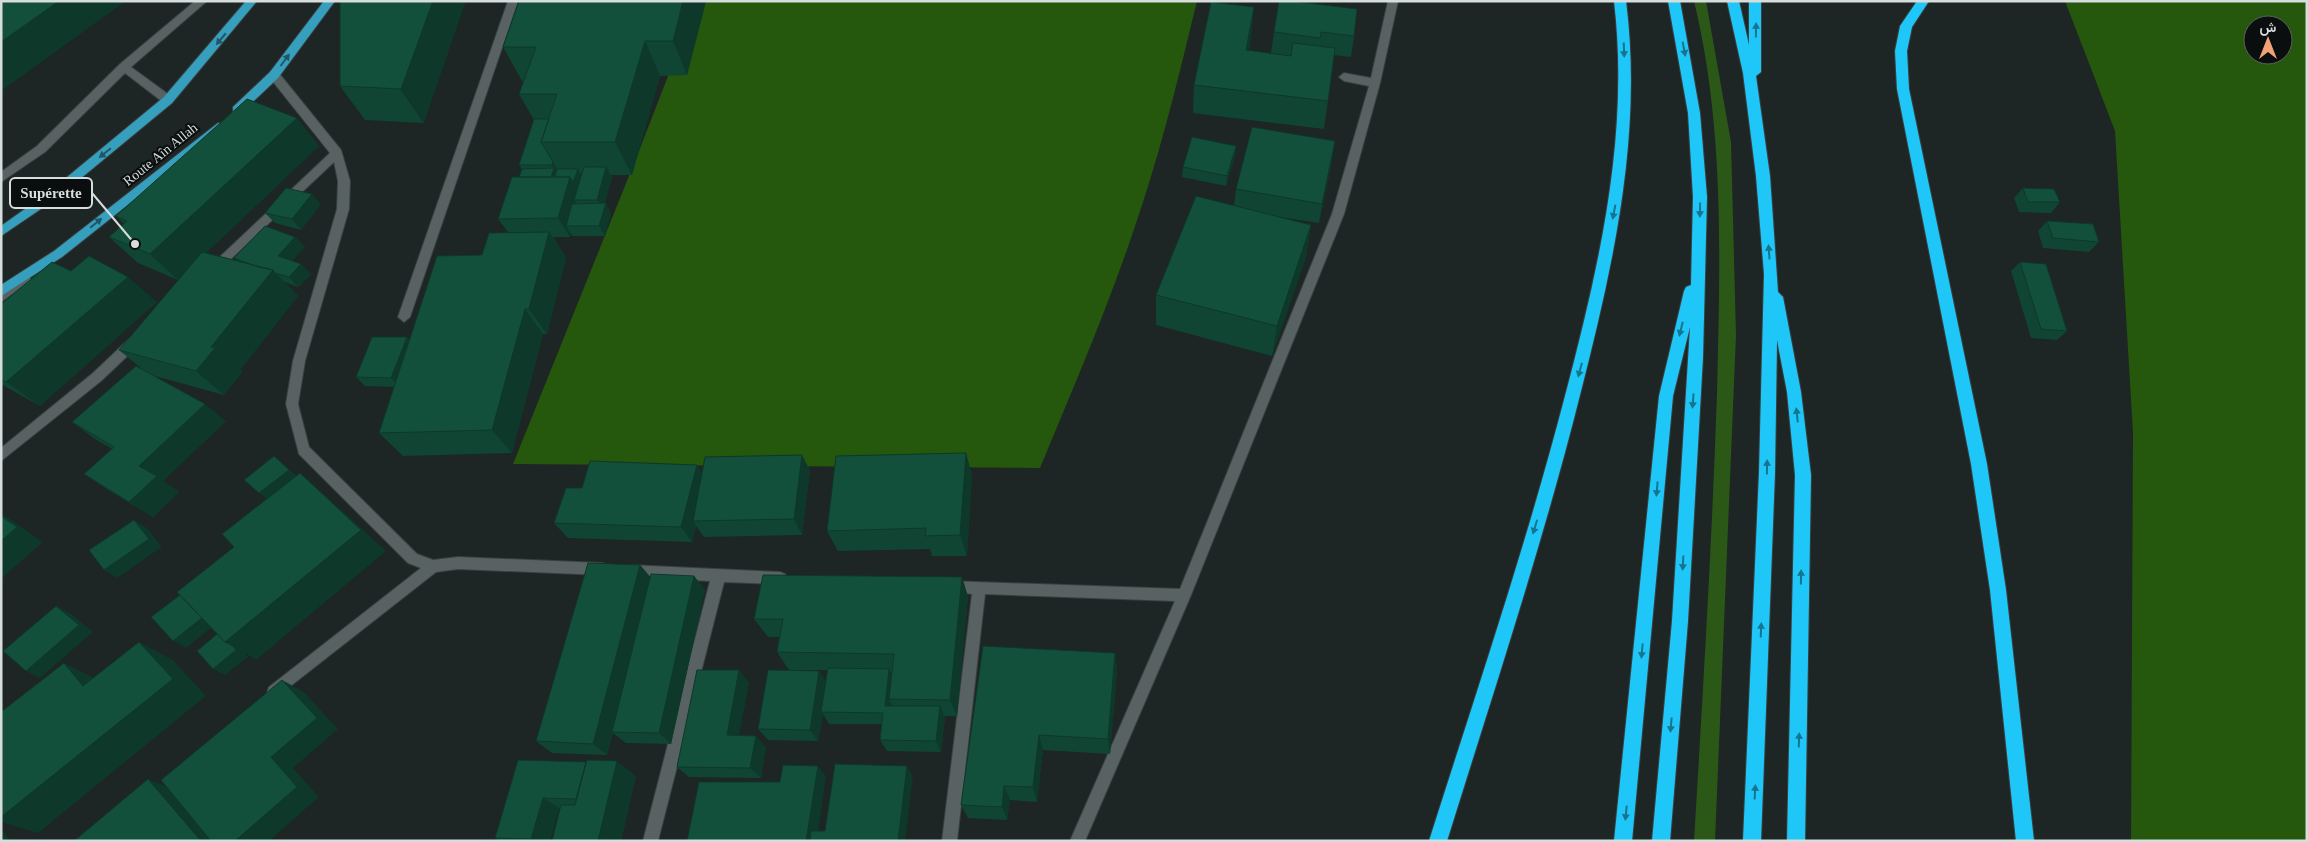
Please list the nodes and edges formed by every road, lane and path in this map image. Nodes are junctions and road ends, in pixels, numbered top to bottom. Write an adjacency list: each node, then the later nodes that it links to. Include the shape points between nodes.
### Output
1 (202, 1): 11 (street)
2 (252, 1): 15 (main road, one-way to 15)
3 (330, 1): 12 (main road, Route Aîn Allah, one-way to 3)
4 (513, 1): 26 (street)
5 (1393, 1): 14 (street)
6 (1620, 1): 39 (highway, one-way to 39, via 1625,73 1624,136 1614,209 1583,359 1556,459)
7 (1674, 1): 21 (highway, one-way to 21, via 1694,112 1699,168)
8 (1733, 1): 16 (highway)
9 (1755, 1): 16 (highway, one-way to 9)
10 (1924, 1): 44 (highway, via 1906,26 1901,52 1903,89 1979,464 1998,590)
11 (124, 67): 15 (street); 18 (street, via 40,149)
12 (274, 75): 17 (street); 20 (main road, Route Aîn Allah, one-way to 12, via 228,118)
13 (1344, 78): 14 (street)
14 (1376, 83): 34 (street, via 1338,214)
15 (168, 100): 19 (main road, one-way to 19, via 53,195)
16 (1755, 113): 22 (highway, one-way to 16)
17 (337, 153): 23 (street); 29 (street, via 344,181 343,210 299,361 292,404 303,450 413,559)
18 (1, 178)
19 (1, 232)
20 (58, 254): 24 (main road, Route Aîn Allah); 25 (street)
21 (1698, 265): 40 (highway, one-way to 40, via 1666,396); 41 (highway, one-way to 41, via 1696,357 1681,612)
22 (1770, 274): 42 (highway, one-way to 22, via 1766,491); 43 (highway, one-way to 22, via 1803,475 1785,336)
23 (206, 275)
24 (1, 291)
25 (1, 297)
26 (404, 317)
27 (141, 336): 28 (street)
28 (1, 456)
29 (433, 566): 30 (street, via 458,564); 35 (street)
30 (719, 574): 31 (street); 36 (street)
31 (796, 578)
32 (940, 586): 33 (street)
33 (979, 588): 34 (street); 37 (street)
34 (1184, 595): 38 (street)
35 (263, 700)
36 (650, 841)
37 (949, 841)
38 (1077, 841)
39 (1438, 841)
40 (1623, 841)
41 (1661, 841)
42 (1752, 841)
43 (1796, 841)
44 (2025, 841)

